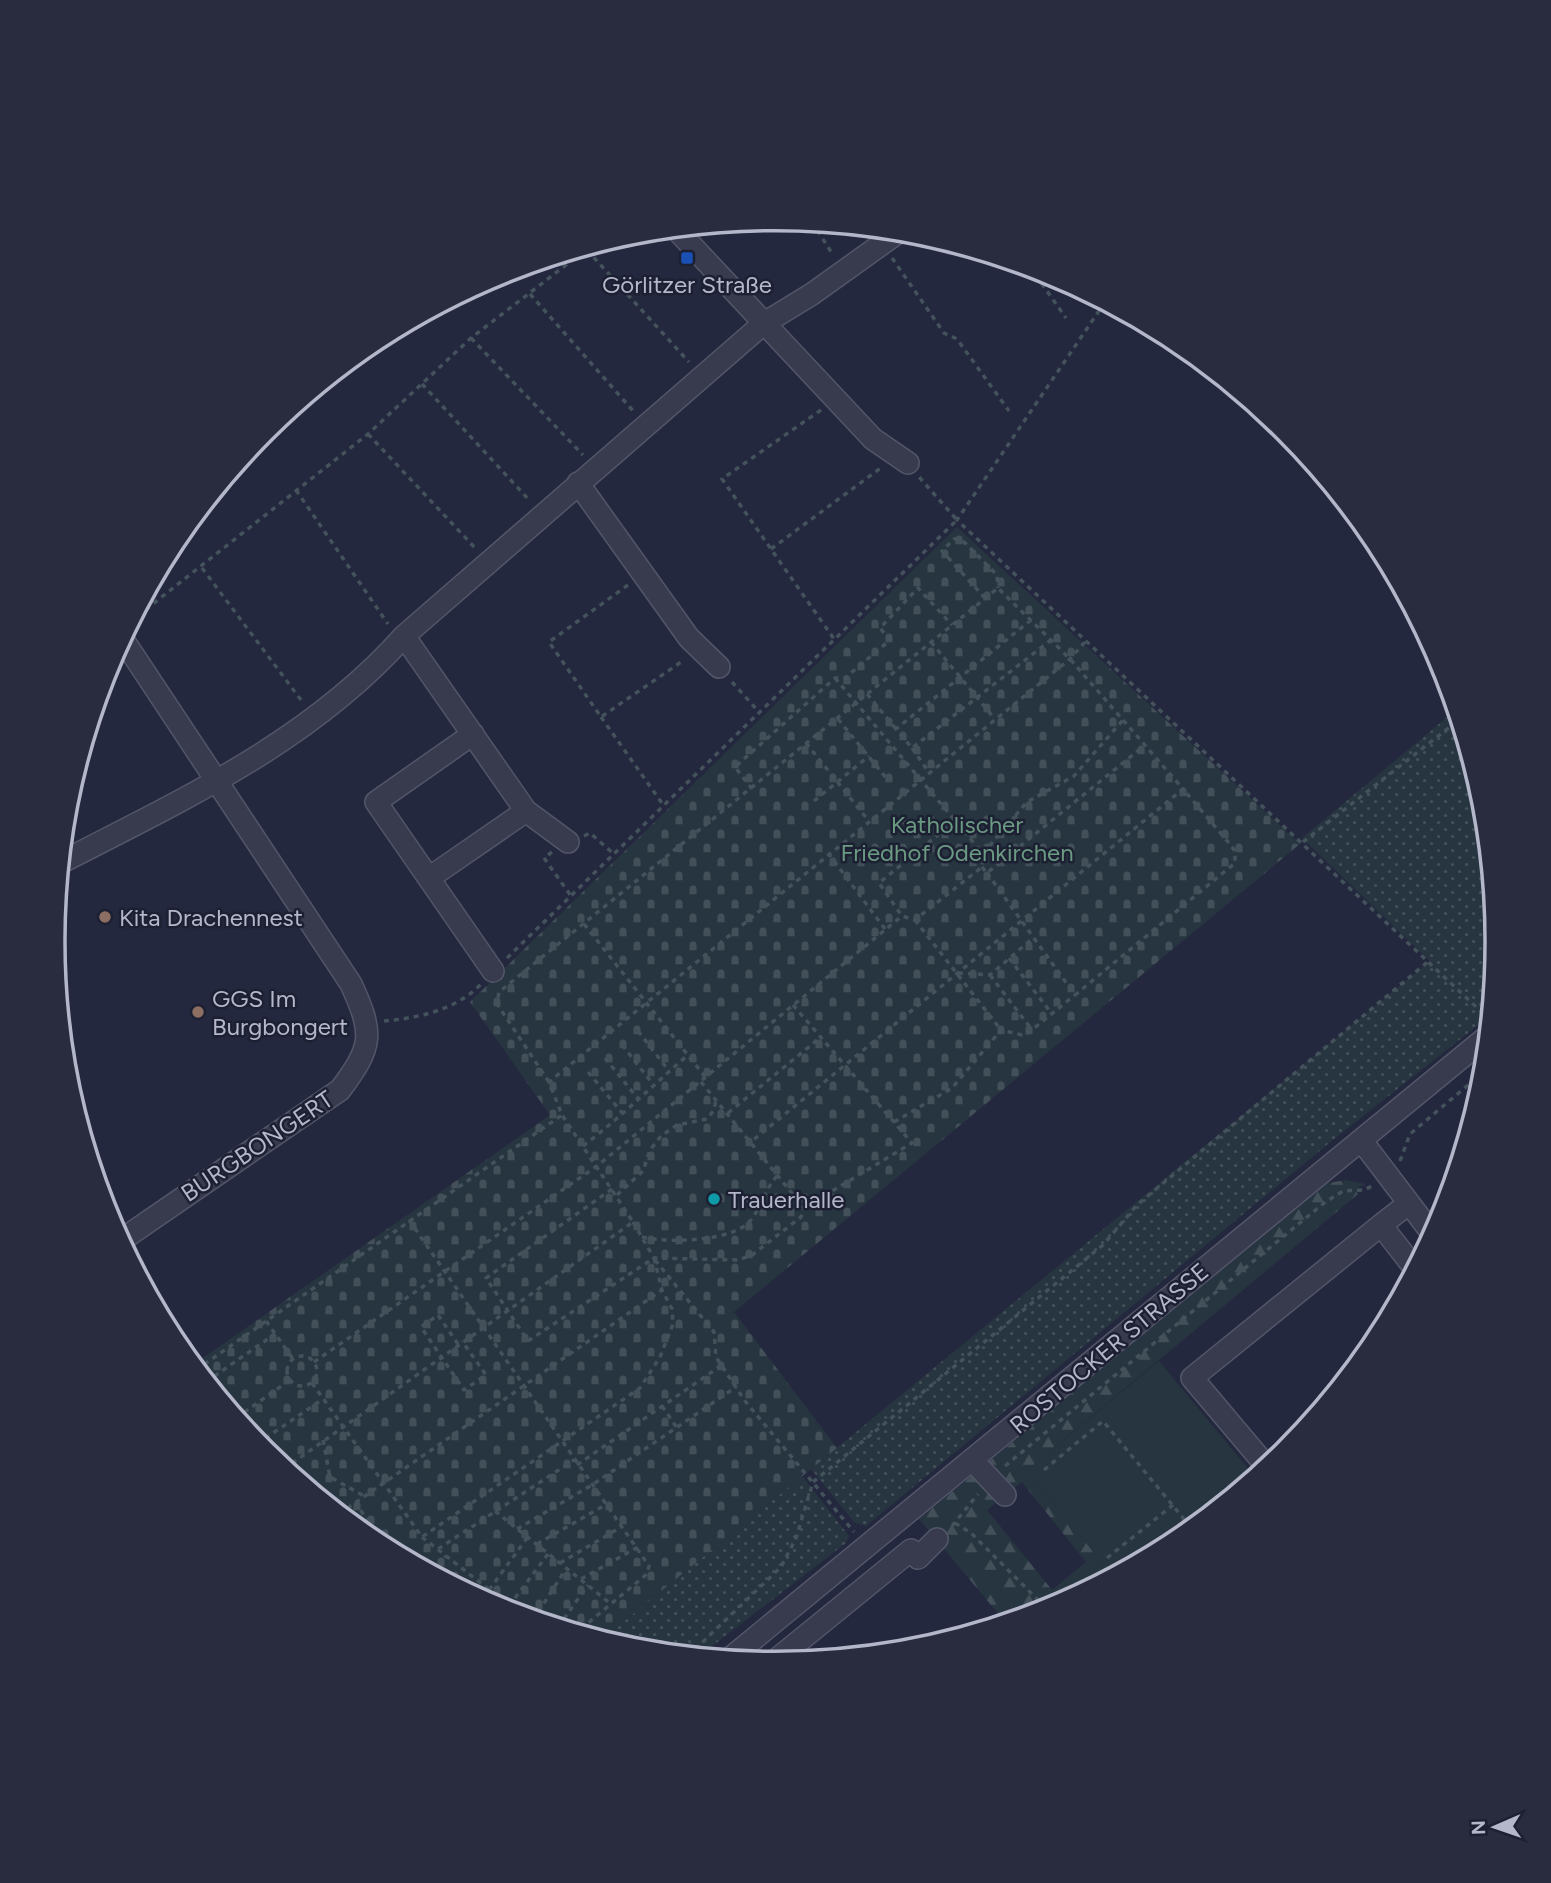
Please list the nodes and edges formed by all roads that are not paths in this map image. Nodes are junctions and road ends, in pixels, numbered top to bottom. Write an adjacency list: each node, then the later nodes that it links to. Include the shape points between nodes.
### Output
1 (683, 237): 3 (street)
2 (888, 240): 3 (street)
3 (763, 324): 4 (street, via 873,439); 5 (street)
4 (903, 460)
5 (578, 483): 6 (street); 8 (street, via 643,574)
6 (402, 639): 9 (street); 10 (street, via 314,717)
7 (129, 648): 10 (street)
8 (719, 667)
9 (473, 734): 11 (street); 14 (street, via 376,802)
10 (215, 782): 13 (street); 21 (street, BURGBONGERT, via 351,984 368,1023 363,1059 340,1090)
11 (526, 811): 12 (street); 14 (street)
12 (568, 842)
13 (70, 858)
14 (429, 878): 15 (street)
15 (493, 971)
16 (1479, 1044): 17 (street, ROSTOCKER STRASSE)
17 (1361, 1140): 18 (street); 24 (street, ROSTOCKER STRASSE)
18 (1408, 1204): 19 (street); 20 (street)
19 (1381, 1225): 22 (street); 23 (street, via 1192,1378)
20 (1426, 1226)
21 (129, 1235)
22 (1410, 1262)
23 (1261, 1460)
24 (973, 1461): 25 (street); 27 (street, ROSTOCKER STRASSE)
25 (998, 1488)
26 (937, 1539): 30 (street, via 918,1558 911,1550)
27 (763, 1632): 28 (street, ROSTOCKER STRASSE); 29 (street)
28 (740, 1651)
29 (778, 1652)
30 (794, 1652)

